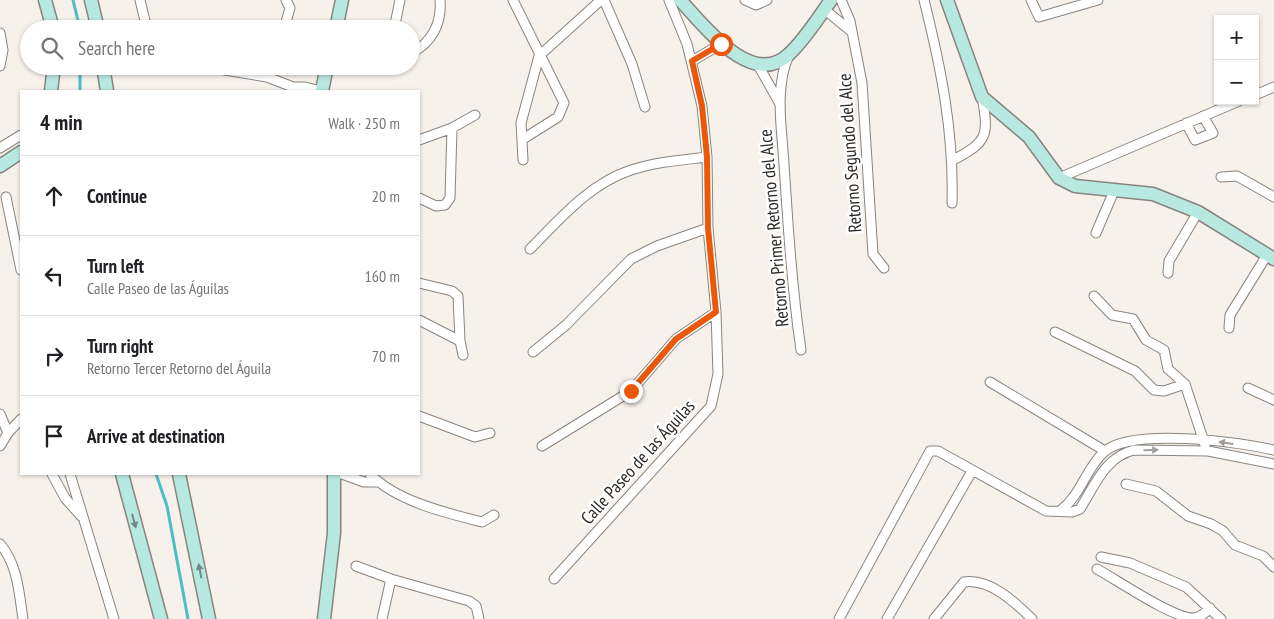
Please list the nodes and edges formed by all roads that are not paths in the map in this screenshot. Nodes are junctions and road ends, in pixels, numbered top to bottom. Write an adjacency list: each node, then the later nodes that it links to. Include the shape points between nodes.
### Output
1 (45, 0): 20 (street)
2 (91, 0): 21 (street)
3 (140, 0): 22 (street)
4 (286, 0): 23 (street, via 290,8)
5 (342, 0): 24 (street)
6 (400, 0): 25 (street)
7 (440, 0): 29 (street, via 440,16 434,33)
8 (513, 0): 31 (street)
9 (603, 0): 31 (street); 50 (street, via 632,64)
10 (669, 0): 32 (street, Calle Paseo de las Águilas)
11 (680, 0): 28 (street)
12 (746, 0): 13 (street, via 756,5)
13 (767, 0)
14 (841, 0): 26 (street, Retorno Segundo del Alce)
15 (924, 0): 62 (street, via 939,60)
16 (947, 0): 47 (street)
17 (1032, 0): 18 (street, via 1039,18)
18 (1098, 0)
19 (828, 5): 26 (street); 30 (street)
20 (50, 20)
21 (96, 20)
22 (145, 20)
23 (287, 20)
24 (338, 20)
25 (396, 20)
26 (853, 32): 77 (street, Retorno Segundo del Alce, via 862,83 873,254)
27 (0, 33): 34 (street, via 3,50)
28 (721, 44): 32 (street); 33 (street)
29 (420, 48)
30 (789, 55): 33 (street, via 773,63); 48 (street, Retorno Primer Retorno del Alce, via 783,71)
31 (540, 56): 56 (street, via 521,123); 56 (street, via 564,103 558,117)
32 (692, 61): 60 (street, Calle Paseo de las Águilas, via 702,106)
33 (758, 65): 48 (street, Retorno Primer Retorno del Alce)
34 (0, 66)
35 (53, 75): 42 (street)
36 (104, 75): 43 (street)
37 (255, 75): 39 (street)
38 (326, 75): 45 (street)
39 (267, 77): 41 (street)
40 (1274, 87): 46 (street)
41 (295, 89): 44 (street)
42 (50, 90)
43 (107, 90)
44 (318, 90)
45 (322, 90)
46 (1259, 93)
47 (982, 97): 62 (street, via 985,125 982,141); 65 (street, via 1029,137)
48 (780, 104): 86 (street, Retorno Primer Retorno del Alce, via 790,273)
49 (1229, 105): 52 (street)
50 (645, 107)
51 (475, 115): 54 (street)
52 (1203, 116): 53 (street); 53 (street, via 1213,132 1195,140)
53 (1186, 124): 65 (street)
54 (452, 128): 57 (street); 69 (street, via 450,198 445,205 436,206)
55 (20, 136): 58 (street)
56 (523, 139): 61 (street)
57 (420, 140)
58 (0, 148)
59 (20, 153): 63 (street)
60 (707, 157): 72 (street, Calle Paseo de las Águilas); 74 (street, via 663,163 618,176 600,185 576,203)
61 (523, 160)
62 (953, 160): 70 (street)
63 (0, 166)
64 (1221, 177): 68 (street, via 1237,176)
65 (1059, 178): 66 (street, via 1075,186)
66 (1114, 192): 71 (street, via 1153,194); 73 (street)
67 (6, 197): 76 (street)
68 (1274, 197)
69 (420, 198)
70 (952, 203)
71 (1198, 212): 75 (street); 78 (street, via 1169,261)
72 (708, 228): 81 (street, Calle Paseo de las Águilas); 87 (street, via 631,259 566,325)
73 (1096, 233)
74 (530, 249)
75 (1272, 258): 83 (street, via 1230,316)
76 (20, 265)
77 (884, 268)
78 (1168, 273)
79 (420, 283): 85 (street, via 452,291 458,296)
80 (1094, 296): 90 (street, via 1112,315 1133,319 1146,340 1164,350 1168,369)
81 (716, 312): 100 (street, via 676,339 631,391); 125 (street, Calle Paseo de las Águilas, via 718,374 711,406)
82 (420, 321): 85 (street)
83 (1230, 328)
84 (1055, 332): 90 (street, via 1135,371 1154,390 1164,391)
85 (460, 341): 88 (street)
86 (801, 350)
87 (533, 352)
88 (463, 355)
89 (990, 382): 102 (street)
90 (1185, 384): 98 (street)
91 (1248, 388): 92 (street)
92 (1274, 400)
93 (0, 414): 96 (street)
94 (420, 416): 97 (street, via 474,437)
95 (20, 420): 96 (street)
96 (8, 433): 99 (street)
97 (490, 433)
98 (1204, 440): 101 (street, one-way to 98); 102 (street, via 1135,440); 103 (street)
99 (0, 446)
100 (542, 446)
101 (1274, 450)
102 (1105, 451): 104 (street)
103 (1208, 451): 105 (street); 106 (street, one-way to 103, via 1123,453 1134,450)
104 (1098, 460): 106 (street); 117 (street, via 1074,498)
105 (1274, 464)
106 (1107, 465): 117 (street, via 1080,509 1072,512)
107 (972, 471): 117 (street, via 1046,511); 135 (street, via 938,451 930,451); 136 (street)
108 (53, 475): 119 (street, via 65,498)
109 (70, 475): 119 (street)
110 (122, 475): 130 (street, one-way to 130)
111 (179, 475): 131 (street, one-way to 111)
112 (334, 475): 132 (street, via 334,533)
113 (345, 475): 115 (street, via 364,482)
114 (371, 475): 115 (street)
115 (377, 482): 118 (street, via 420,504 456,516 482,522)
116 (1126, 484): 123 (street, via 1156,490 1188,516 1223,531 1235,545 1263,556)
117 (1062, 510)
118 (494, 515)
119 (83, 518): 129 (street)
120 (0, 544): 128 (street, via 12,562)
121 (1101, 557): 127 (street, via 1130,562 1159,574 1186,587)
122 (356, 566): 126 (street)
123 (1274, 567)
124 (1098, 569): 127 (street, via 1183,618 1201,617)
125 (554, 579)
126 (391, 580): 133 (street); 134 (street, via 469,601 476,606)
127 (1210, 608): 139 (street)
128 (23, 619)
129 (114, 619)
130 (161, 619)
131 (209, 619)
132 (324, 619)
133 (382, 619)
134 (479, 619)
135 (839, 619)
136 (887, 619)
137 (934, 619): 138 (street, via 964,582 975,580 986,584)
138 (1032, 619)
139 (1221, 619)

